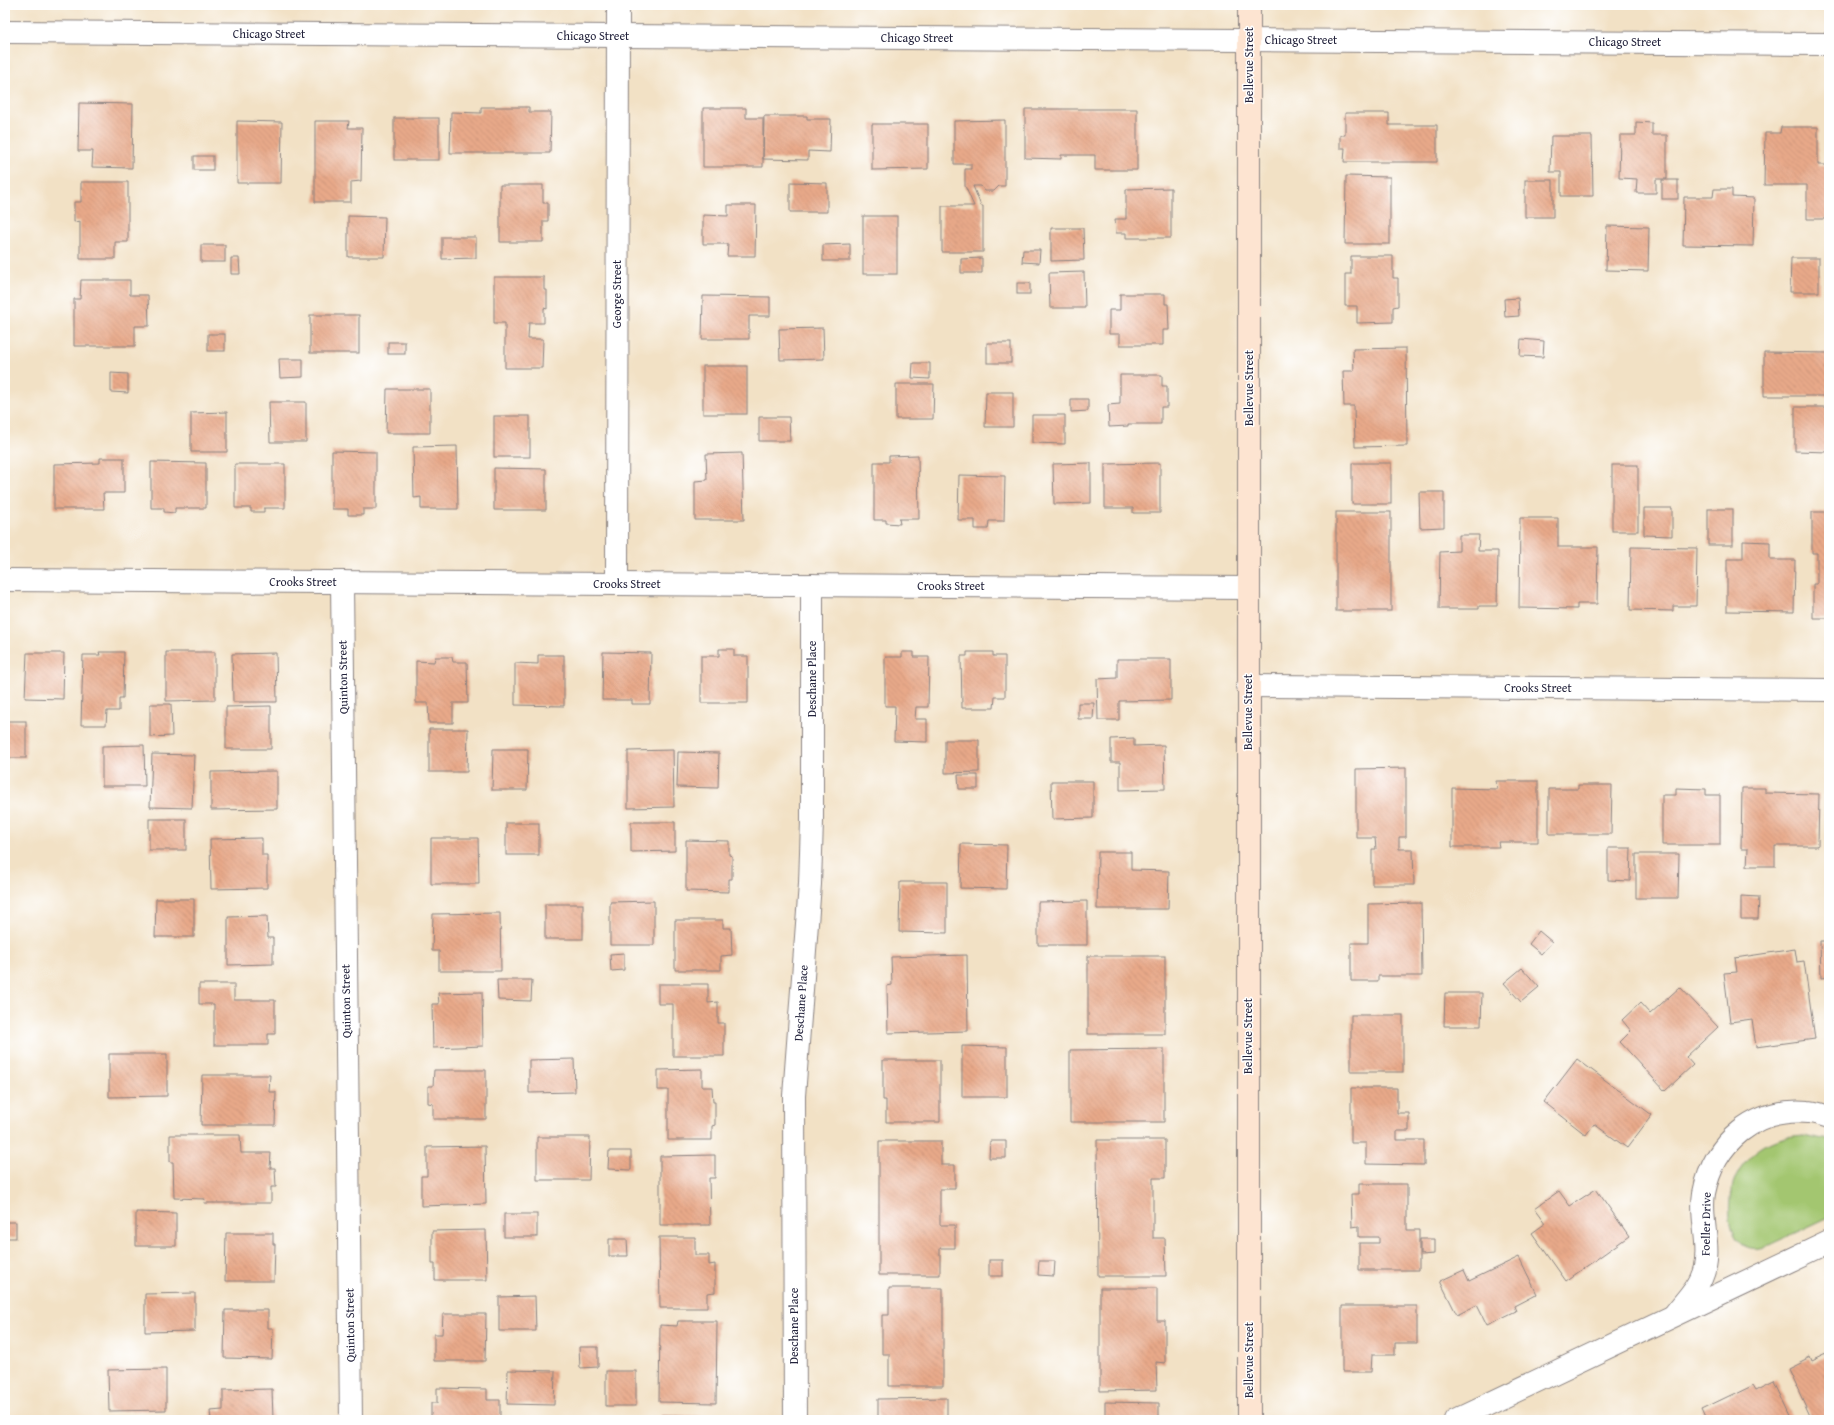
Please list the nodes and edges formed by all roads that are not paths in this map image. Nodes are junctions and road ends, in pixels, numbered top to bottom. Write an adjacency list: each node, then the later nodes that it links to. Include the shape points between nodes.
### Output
1 (618, 5): 4 (street, George Street)
2 (1249, 5): 5 (street, Bellevue Street)
3 (5, 32): 4 (street, Chicago Street)
4 (618, 36): 5 (street, Chicago Street); 9 (street, George Street)
5 (1250, 40): 6 (street, Chicago Street); 11 (street, Bellevue Street)
6 (1829, 44)
7 (5, 580): 8 (street, Crooks Street)
8 (342, 582): 9 (street, Crooks Street); 17 (street, Quinton Street)
9 (617, 584): 10 (street, Crooks Street)
10 (812, 585): 11 (street, Crooks Street); 18 (street, Deschane Place, via 810,884 794,1096)
11 (1248, 588): 12 (street, Bellevue Street)
12 (1248, 686): 13 (street, Crooks Street); 19 (street, Bellevue Street)
13 (1829, 690)
14 (1829, 1117): 16 (street, Foeller Drive, via 1810,1112 1769,1115 1744,1128 1728,1142 1713,1164 1704,1194 1708,1250 1701,1278)
15 (1829, 1242): 16 (street, Foeller Drive)
16 (1673, 1316): 20 (street, Foeller Drive)
17 (351, 1420)
18 (795, 1420)
19 (1249, 1420)
20 (1456, 1420)

